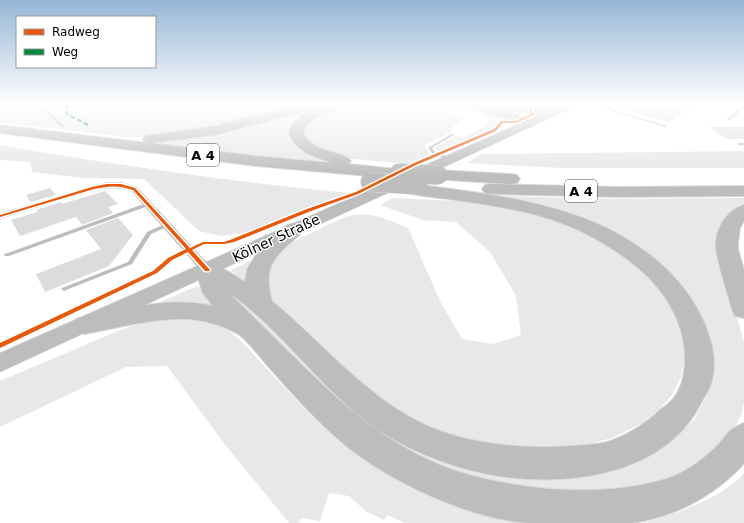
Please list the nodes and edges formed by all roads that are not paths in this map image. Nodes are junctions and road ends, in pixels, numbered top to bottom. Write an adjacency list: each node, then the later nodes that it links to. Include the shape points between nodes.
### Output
1 (232, 127): 6 (highway, via 180,137 126,140)
2 (298, 127): 13 (highway, via 296,132 301,142 315,152)
3 (509, 127): 7 (highway)
4 (520, 127): 7 (main road, Kölner Straße)
5 (0, 129): 6 (highway, A 4)
6 (17, 131): 13 (highway, A 4)
7 (508, 133): 12 (main road, Kölner Straße)
8 (452, 135): 12 (lane, via 430,148)
9 (0, 140): 13 (highway, A 4, bridge, via 229,169 370,182)
10 (738, 144): 11 (lane)
11 (744, 144)
12 (450, 160): 20 (main road, Kölner Straße)
13 (404, 179): 14 (highway, A 4, bridge, via 438,175 611,181); 15 (highway, A 4, via 500,190); 25 (highway, via 563,217 617,242 646,263 663,278 681,300 696,330 700,374 690,399 681,412 654,435 607,457 531,464 471,456 414,435 384,418)
14 (744, 180)
15 (744, 191)
16 (149, 204): 18 (street, via 134,188 107,185); 19 (street); 21 (lane)
17 (744, 211): 24 (highway, via 731,226 727,249)
18 (0, 216)
19 (167, 225): 22 (street); 23 (lane, via 149,233 130,263)
20 (294, 229): 22 (main road, Kölner Straße); 25 (highway, via 268,252 258,269 255,278)
21 (7, 255)
22 (207, 270): 25 (highway, via 214,292); 26 (main road, Kölner Straße)
23 (64, 289)
24 (744, 310)
25 (254, 317): 26 (highway, via 186,311); 28 (highway, via 333,415 382,453 411,470 444,484 500,501 528,506 591,508 661,499 701,480 729,458)
26 (85, 325): 27 (main road, Kölner Straße)
27 (0, 363)
28 (744, 438)

